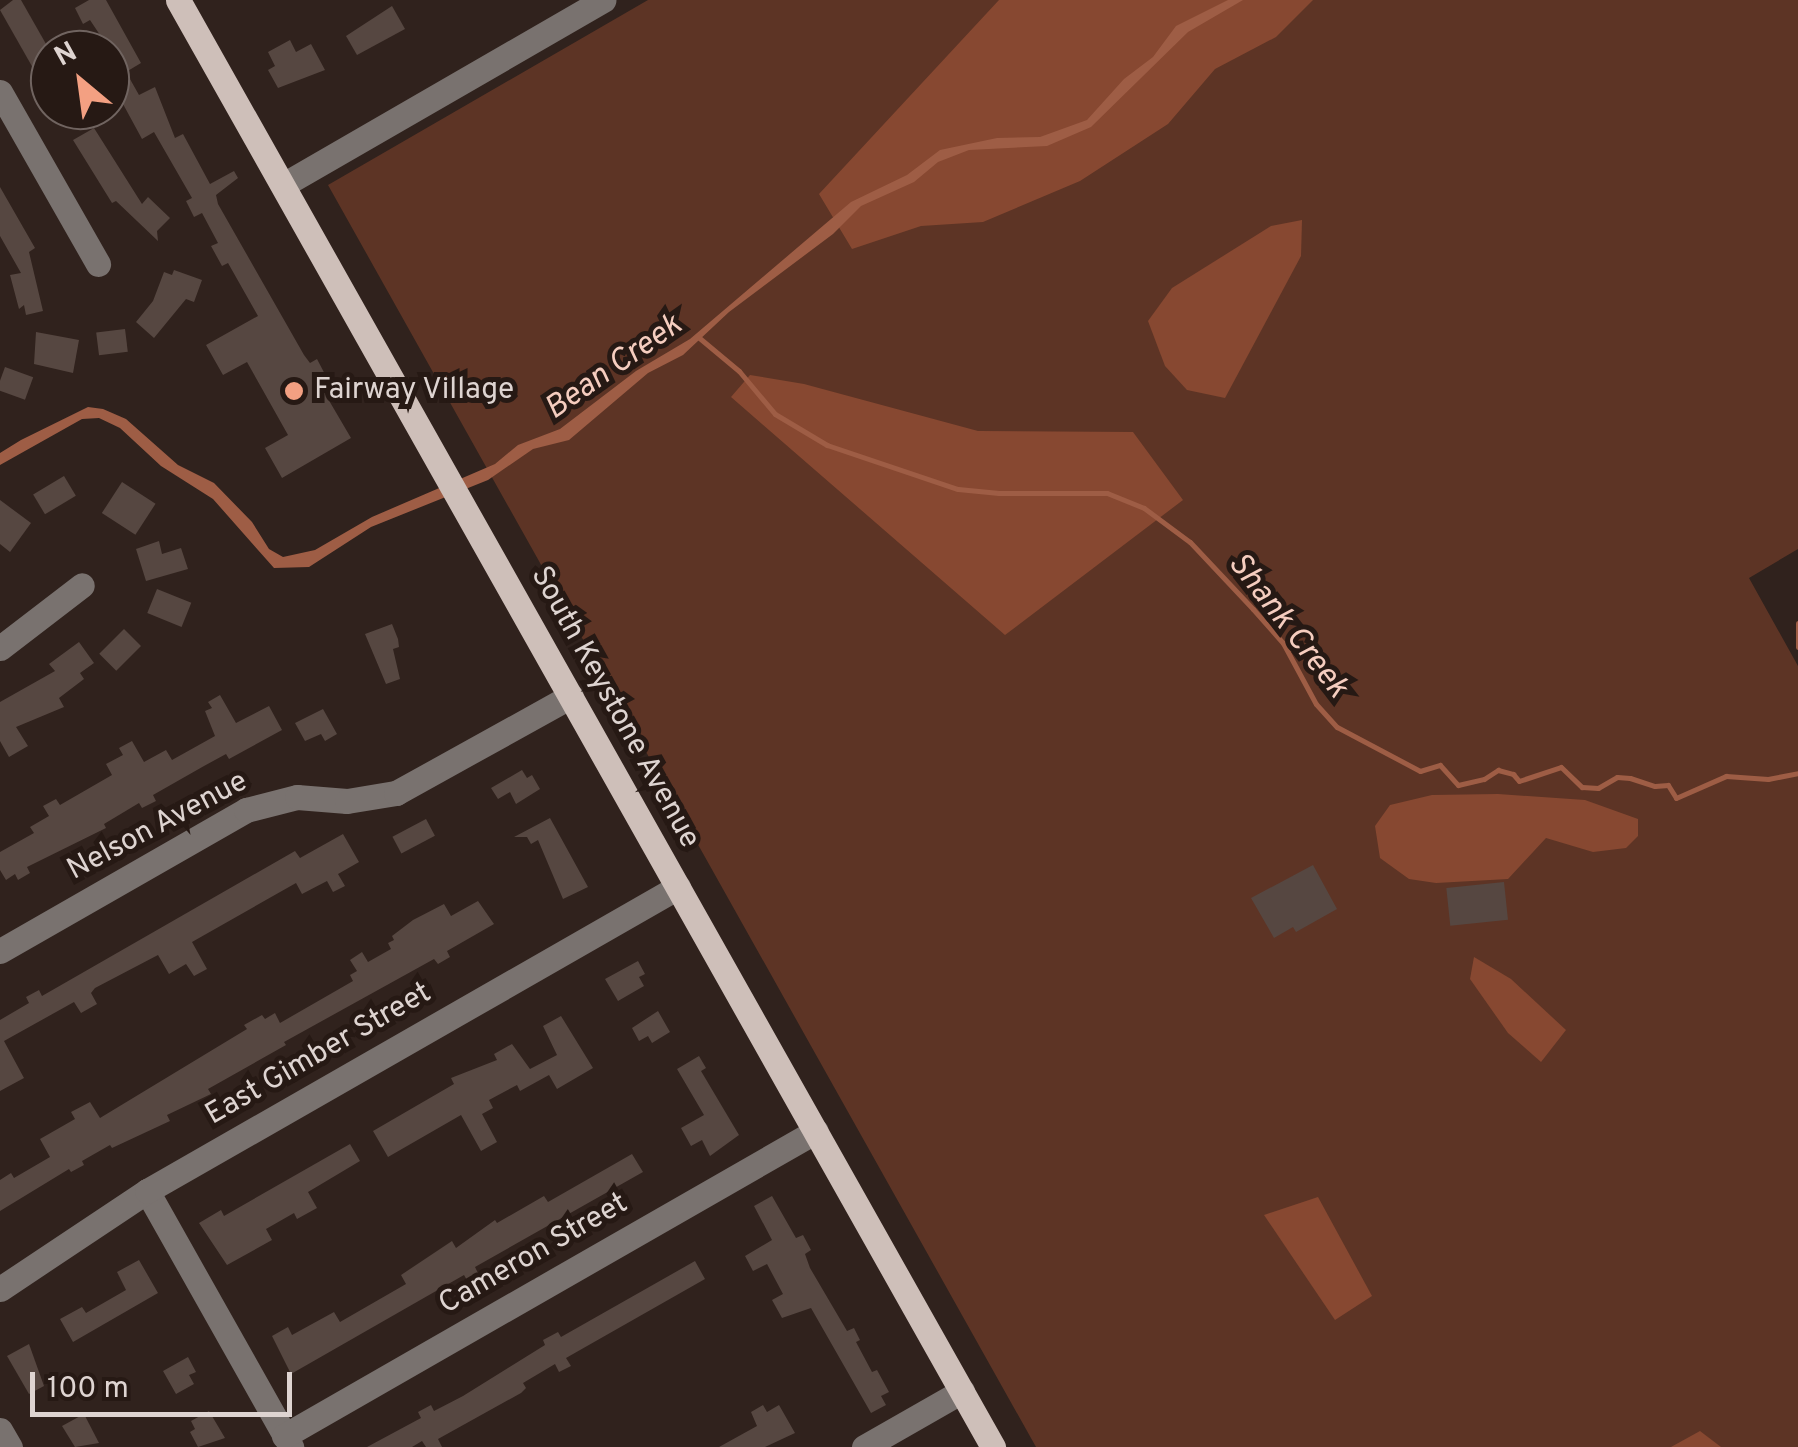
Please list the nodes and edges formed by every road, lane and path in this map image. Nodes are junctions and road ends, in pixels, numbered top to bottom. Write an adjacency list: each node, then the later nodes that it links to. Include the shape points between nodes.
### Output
1 (178, 0): 4 (main road, South Keystone Avenue)
2 (604, 0): 4 (street)
3 (0, 92): 5 (street)
4 (283, 185): 8 (main road, South Keystone Avenue)
5 (98, 264)
6 (82, 585): 7 (street)
7 (0, 648)
8 (570, 696): 9 (main road, South Keystone Avenue); 10 (street, Nelson Avenue, via 396,793 347,802 297,798 246,810)
9 (678, 886): 11 (main road, South Keystone Avenue); 12 (street, East Gimber Street)
10 (0, 951)
11 (816, 1132): 14 (main road, South Keystone Avenue); 16 (street, Cameron Street)
12 (146, 1191): 13 (street, East Gimber Street); 16 (street)
13 (0, 1289)
14 (962, 1391): 18 (street); 19 (main road, South Keystone Avenue)
15 (0, 1430): 17 (street)
16 (288, 1441)
17 (10, 1447)
18 (864, 1447)
19 (994, 1447)

